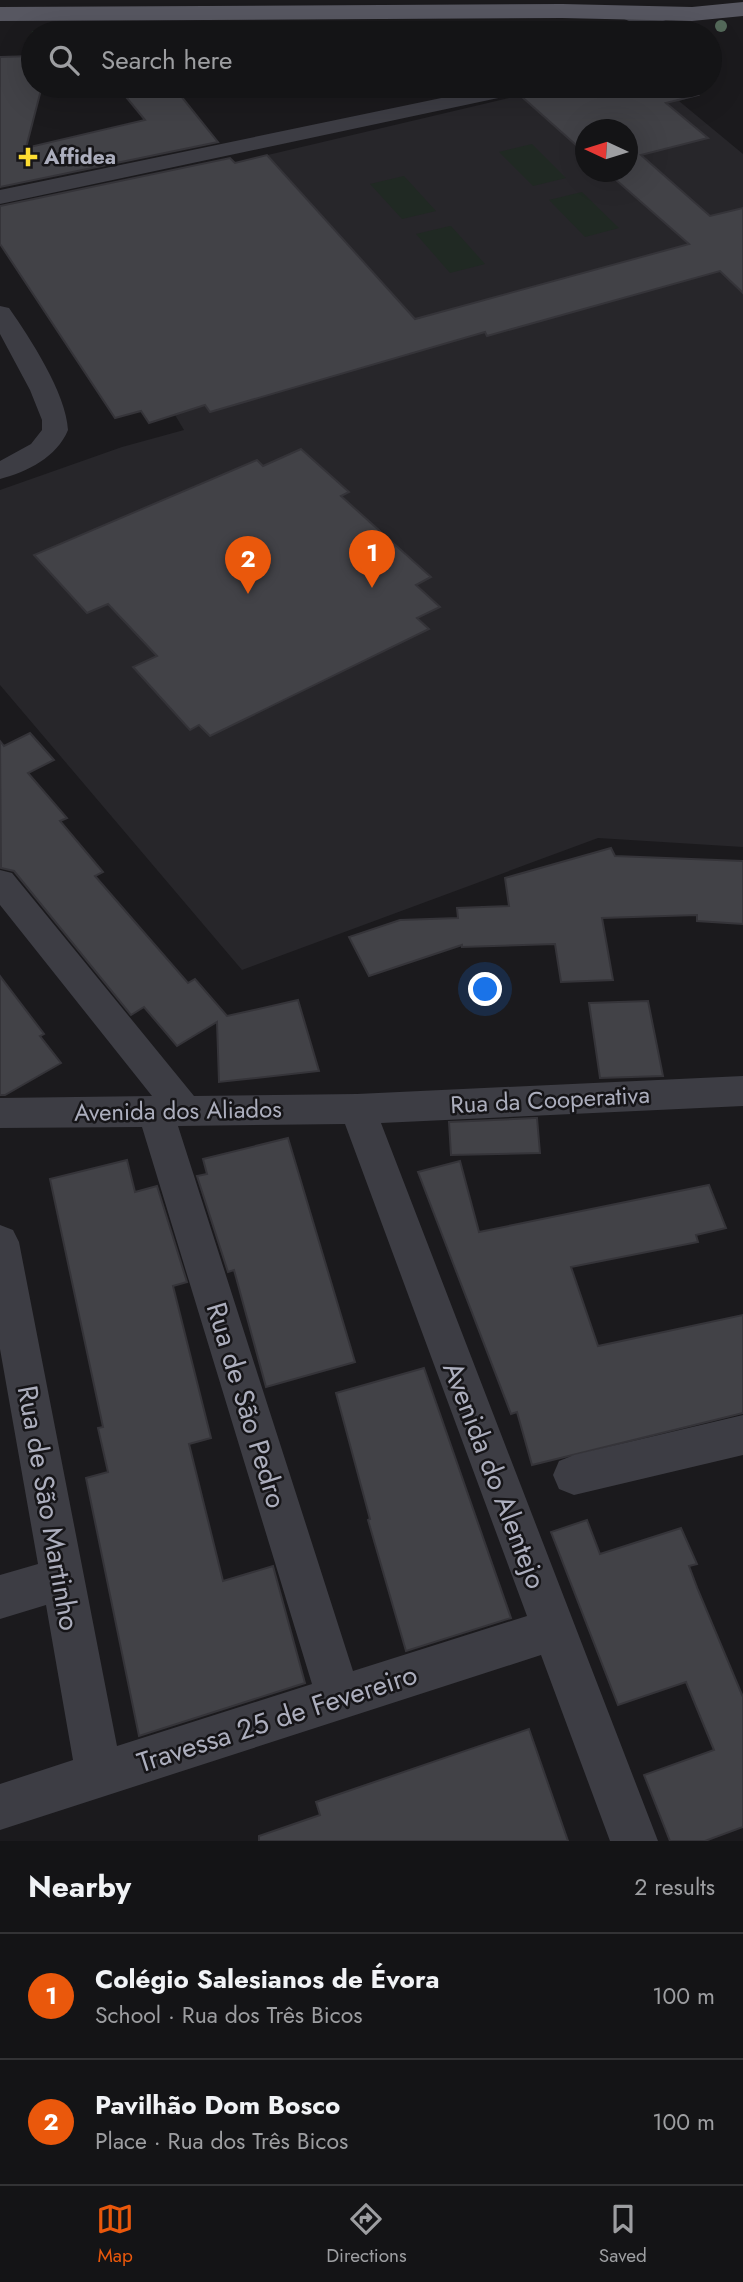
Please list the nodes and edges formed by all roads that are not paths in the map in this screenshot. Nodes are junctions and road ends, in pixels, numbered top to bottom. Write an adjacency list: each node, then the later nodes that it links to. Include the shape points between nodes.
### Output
1 (690, 7): 2 (main road); 3 (main road); 5 (main road); 6 (main road)
2 (743, 9)
3 (562, 11): 4 (main road); 5 (main road)
4 (0, 14)
5 (629, 14): 7 (street)
6 (743, 16)
7 (648, 21)
8 (471, 98): 9 (street)
9 (0, 197)
10 (0, 313): 11 (street, via 54,411 55,430 44,447)
11 (0, 471)
12 (0, 883): 15 (street)
13 (743, 1091): 14 (street, Rua da Cooperativa)
14 (357, 1109): 15 (street, Avenida dos Aliados); 22 (street, Avenida do Alentejo)
15 (170, 1111): 16 (street, Avenida dos Aliados); 23 (street, Rua de São Pedro)
16 (0, 1113)
17 (0, 1242): 20 (street, Rua de São Martinho)
18 (743, 1435): 19 (street)
19 (575, 1475)
20 (62, 1579): 21 (street); 24 (street, Rua de São Martinho)
21 (0, 1597)
22 (554, 1629): 23 (street, Travessa 25 de Fevereiro); 26 (street, Avenida do Alentejo)
23 (339, 1698): 24 (street, Travessa 25 de Fevereiro)
24 (99, 1775): 25 (street, Travessa 25 de Fevereiro)
25 (0, 1807)
26 (634, 1841)

